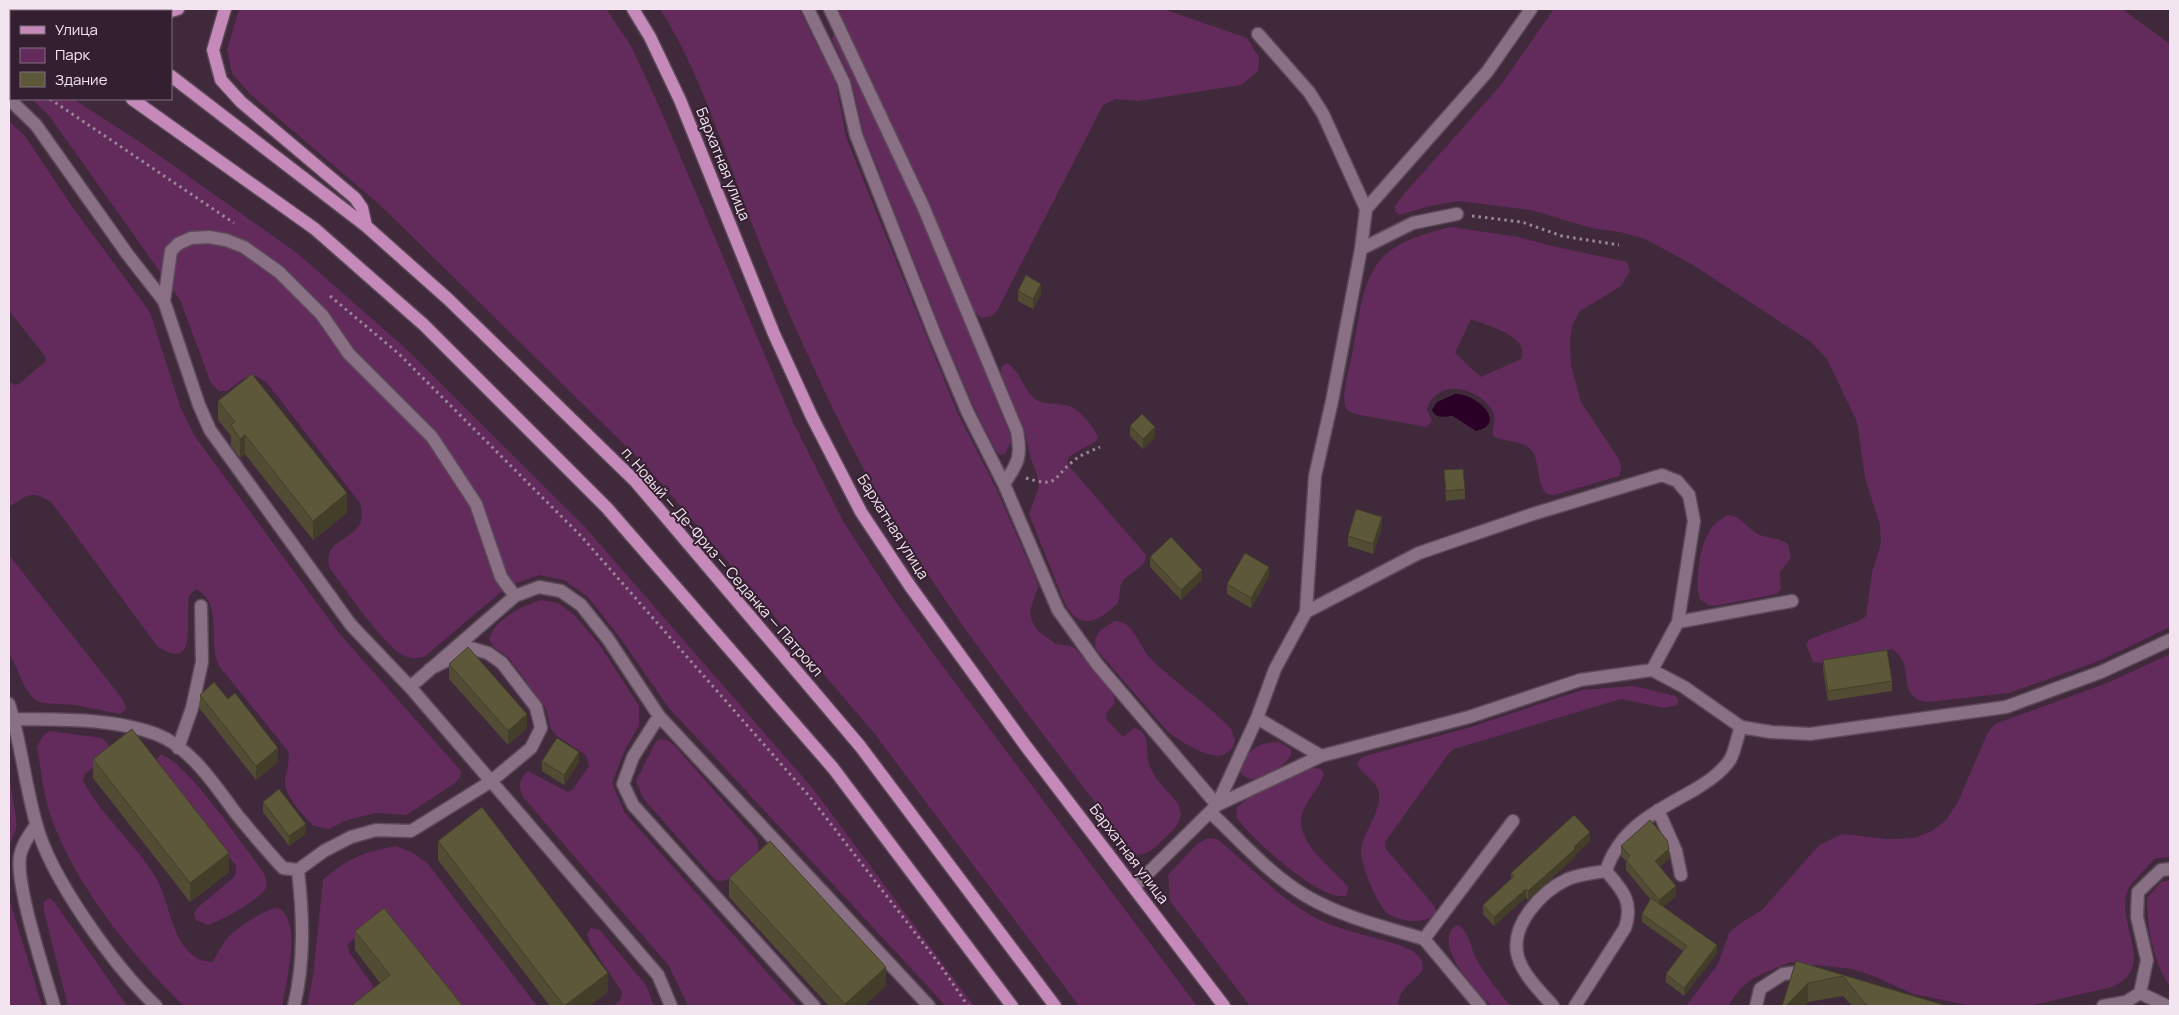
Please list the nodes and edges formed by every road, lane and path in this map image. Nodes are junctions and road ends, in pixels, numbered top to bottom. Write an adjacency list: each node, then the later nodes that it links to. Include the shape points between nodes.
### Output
1 (225, 9): 14 (main road, via 213,50 221,80 241,102 355,198 362,208)
2 (633, 9): 47 (main road, Бархатная улица, via 680,100 793,375 861,512 959,654)
3 (808, 9): 21 (street, via 844,83 856,135 935,335 967,411)
4 (830, 9): 20 (street, via 923,206 1017,431 1020,450 1018,464)
5 (1532, 9): 11 (street, via 1487,72)
6 (1258, 34): 11 (street, via 1309,92)
7 (172, 77): 14 (main road, п. Новый — Де-Фриз — Седанка — Патрокл)
8 (10, 100): 18 (street, via 36,125)
9 (51, 100): 13 (path)
10 (133, 100): 58 (main road, via 315,229 424,325 607,508 833,768)
11 (1366, 209): 16 (street)
12 (1456, 214): 15 (path, via 1522,222 1562,236); 16 (street, via 1413,223)
13 (236, 224)
14 (366, 226): 59 (main road, п. Новый — Де-Фриз — Седанка — Патрокл, via 448,299 636,482 860,746)
15 (1619, 245)
16 (1361, 249): 25 (street, via 1315,476)
17 (329, 295): 57 (path, via 398,353 581,536 810,797)
18 (164, 301): 22 (street, via 171,251 191,238 226,240 244,247 279,272 322,315 349,354 432,437 476,504 502,577); 30 (street, via 210,430 351,625)
19 (1100, 447): 20 (path, via 1074,460 1054,481 1046,483)
20 (1012, 473): 21 (street)
21 (1004, 484): 39 (street, via 1058,610 1097,664)
22 (515, 596): 28 (street); 32 (street, via 546,588 560,591 581,605 608,639)
23 (1792, 601): 26 (street)
24 (201, 606): 36 (street, via 202,662 192,708)
25 (1306, 612): 26 (street, via 1419,553 1662,475 1677,480 1689,495 1694,521); 33 (street, via 1275,669)
26 (1678, 622): 29 (street)
27 (2170, 640): 35 (street, via 2101,672 2006,707 1810,734)
28 (430, 669): 30 (street); 38 (street, via 470,648 488,653 502,664 536,708 541,728 531,748)
29 (1652, 670): 35 (street, via 1684,687); 37 (street, via 1580,680 1469,717)
30 (410, 687): 38 (street)
31 (9, 704): 34 (street)
32 (659, 716): 55 (street, via 633,757 623,784 634,805); 56 (street)
33 (1257, 718): 37 (street); 39 (street)
34 (11, 719): 36 (street, via 74,719 119,725 156,734); 42 (street)
35 (1740, 727): 40 (street, via 1730,760 1711,780)
36 (178, 748): 44 (street, via 200,767 283,868)
37 (1321, 756): 39 (street)
38 (490, 782): 44 (street, via 411,831 376,830 351,837); 54 (street, via 658,975)
39 (1214, 809): 47 (street); 48 (street, via 1280,878 1305,896 1336,911)
40 (1658, 810): 45 (street, via 1627,833 1611,855); 46 (street, via 1676,851)
41 (1513, 821): 48 (street)
42 (36, 825): 51 (street, via 20,856 21,882); 52 (street, via 53,866 86,919)
43 (2170, 868): 50 (street, via 2161,870 2138,892 2137,917 2147,960)
44 (298, 870): 53 (street, via 303,924 301,980)
45 (1606, 871): 62 (street, via 1568,879 1550,890 1534,904 1523,922 1516,942 1518,957 1525,972); 63 (street, via 1623,891 1630,915)
46 (1681, 876)
47 (1134, 887): 60 (main road, Бархатная улица)
48 (1424, 939): 61 (street)
49 (1823, 975): 64 (street, via 1805,970 1783,974 1760,989)
50 (2140, 994): 65 (street, via 2126,1002); 66 (street)
51 (54, 1006)
52 (156, 1006)
53 (294, 1006)
54 (671, 1006)
55 (814, 1006)
56 (929, 1006)
57 (968, 1006)
58 (1012, 1006)
59 (1055, 1006)
60 (1224, 1006)
61 (1480, 1006)
62 (1553, 1006)
63 (1575, 1006)
64 (1756, 1006)
65 (2103, 1006)
66 (2167, 1006)

